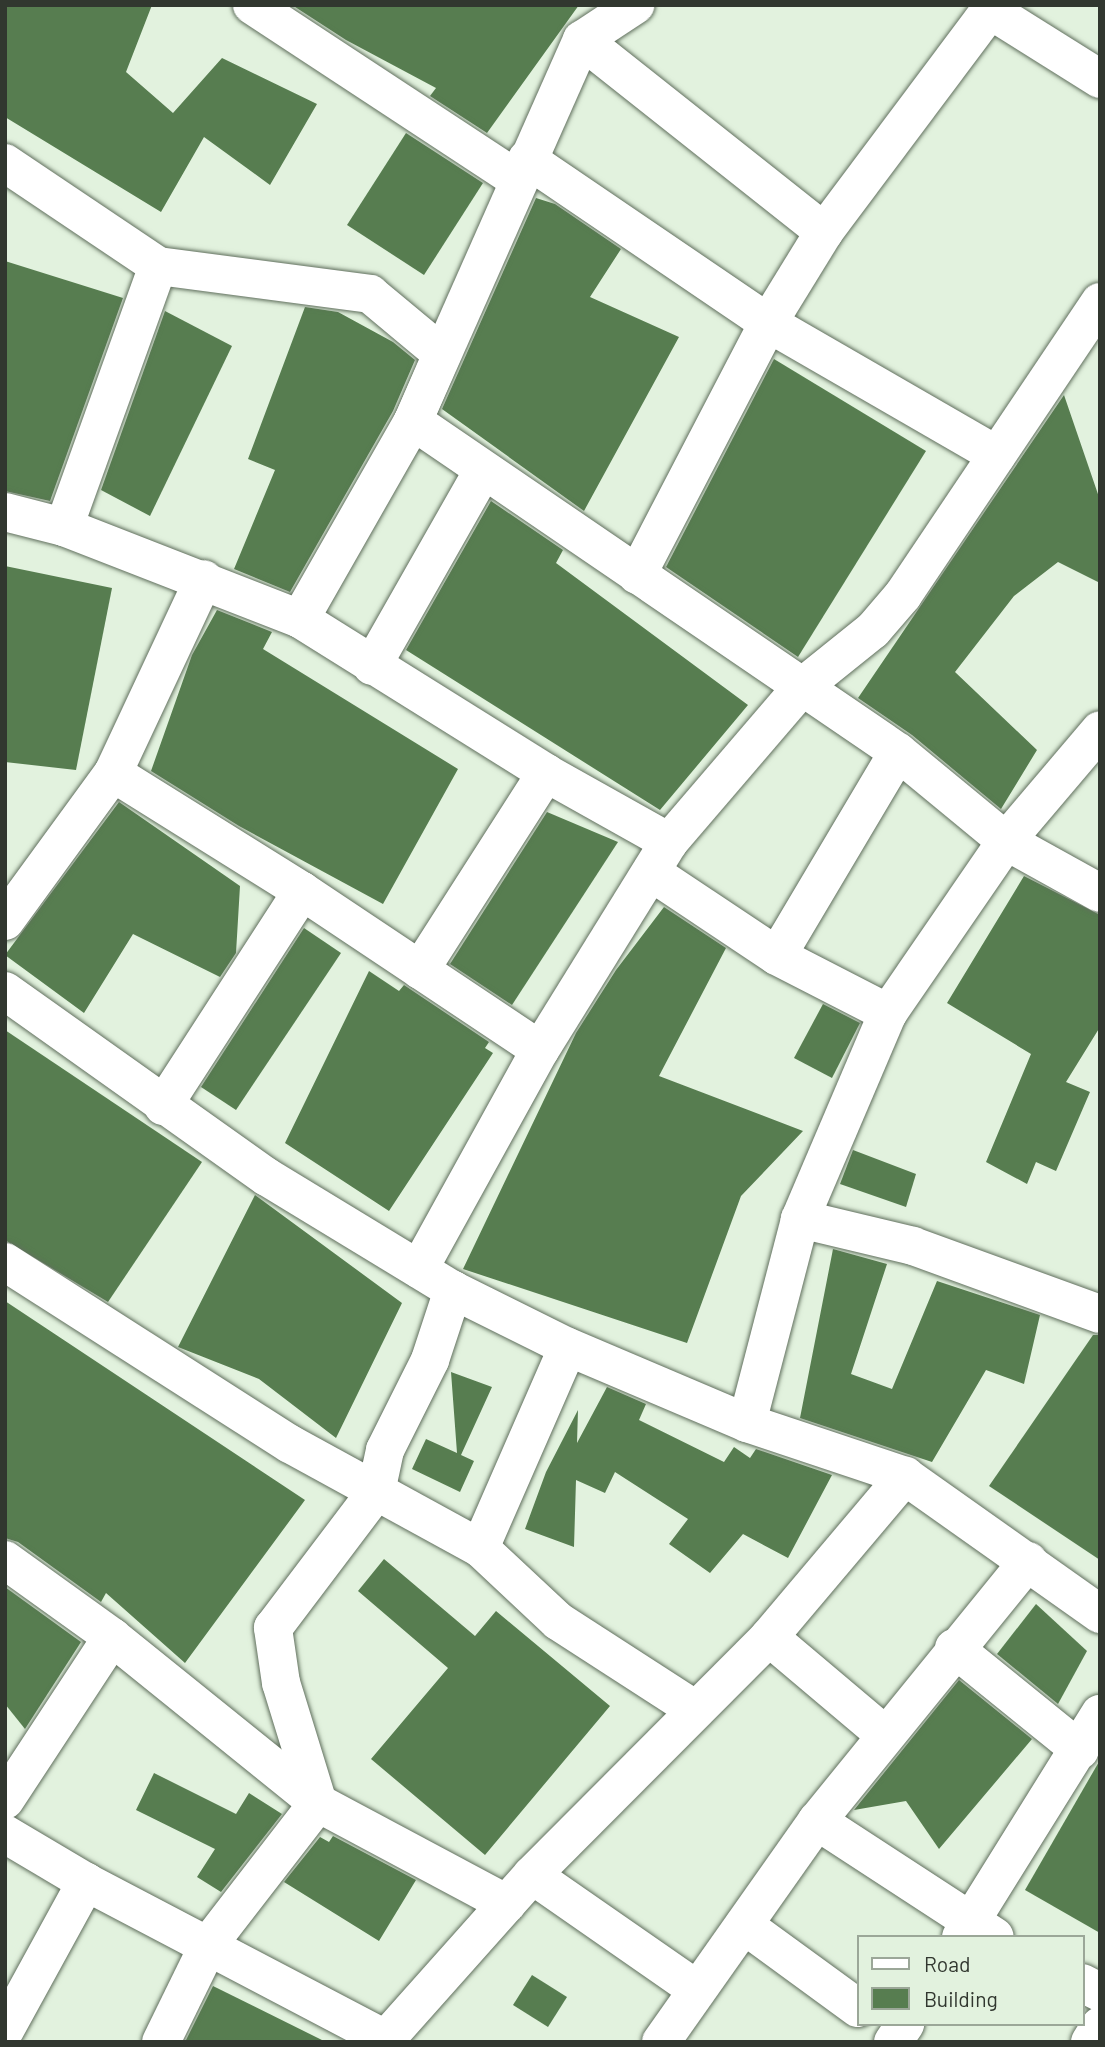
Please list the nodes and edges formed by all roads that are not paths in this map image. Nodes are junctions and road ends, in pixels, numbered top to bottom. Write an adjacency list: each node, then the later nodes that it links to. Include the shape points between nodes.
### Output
1 (252, 5): 7 (street)
2 (635, 5): 4 (street)
3 (992, 8): 5 (street); 8 (street)
4 (582, 40): 7 (street, via 571,75); 8 (street)
5 (1100, 79)
6 (5, 163): 9 (street)
7 (523, 169): 11 (street); 12 (street)
8 (824, 232): 11 (street)
9 (158, 266): 12 (street, via 370,293 442,354); 16 (street)
10 (1100, 302): 13 (street)
11 (768, 323): 13 (street); 17 (street)
12 (413, 421): 14 (street); 19 (street)
13 (996, 455): 21 (street, via 903,594 873,630)
14 (482, 472): 17 (street); 20 (street)
15 (5, 512): 16 (street)
16 (64, 527): 18 (street)
17 (637, 575): 21 (street)
18 (204, 579): 19 (street); 24 (street)
19 (300, 619): 20 (street)
20 (372, 666): 25 (street)
21 (802, 687): 23 (street); 27 (street)
22 (1100, 730): 26 (street)
23 (898, 752): 26 (street); 31 (street)
24 (113, 773): 28 (street); 30 (street)
25 (546, 773): 27 (street); 32 (street)
26 (1006, 841): 29 (street); 34 (street)
27 (660, 857): 31 (street); 35 (street)
28 (302, 891): 32 (street); 36 (street)
29 (1100, 893)
30 (5, 921)
31 (777, 956): 34 (street)
32 (420, 970): 35 (street)
33 (5, 992): 36 (street)
34 (888, 1013): 37 (street)
35 (540, 1050): 39 (street)
36 (163, 1106): 39 (street, via 267,1177)
37 (800, 1219): 41 (street, via 913,1246); 43 (street)
38 (5, 1262): 45 (street, via 290,1444)
39 (419, 1269): 40 (street)
40 (453, 1290): 42 (street); 45 (street, via 430,1360 384,1450)
41 (1100, 1314)
42 (568, 1347): 43 (street); 46 (street)
43 (747, 1423): 44 (street)
44 (905, 1476): 48 (street); 51 (street)
45 (376, 1492): 46 (street); 57 (street, via 273,1628 281,1683)
46 (480, 1548): 53 (street, via 558,1620)
47 (5, 1560): 50 (street)
48 (1028, 1561): 49 (street); 52 (street)
49 (1100, 1614)
50 (112, 1637): 56 (street); 57 (street)
51 (769, 1637): 53 (street); 55 (street)
52 (954, 1648): 54 (street); 55 (street)
53 (694, 1709): 60 (street)
54 (1094, 1727): 64 (street)
55 (885, 1735): 58 (street)
56 (5, 1800)
57 (317, 1803): 62 (street); 65 (street)
58 (817, 1821): 63 (street); 64 (street)
59 (5, 1834): 61 (street)
60 (531, 1875): 62 (street); 67 (street)
61 (86, 1882): 65 (street); 71 (street)
62 (507, 1904): 72 (street)
63 (744, 1925): 67 (street); 69 (street)
64 (975, 1932)
65 (209, 1944): 72 (street); 73 (street)
66 (1084, 1984): 68 (street)
67 (696, 1989): 74 (street)
68 (1100, 1992)
69 (856, 2007)
70 (1100, 2026): 75 (street)
71 (5, 2030)
72 (389, 2040)
73 (160, 2042)
74 (661, 2042)
75 (1090, 2042)

